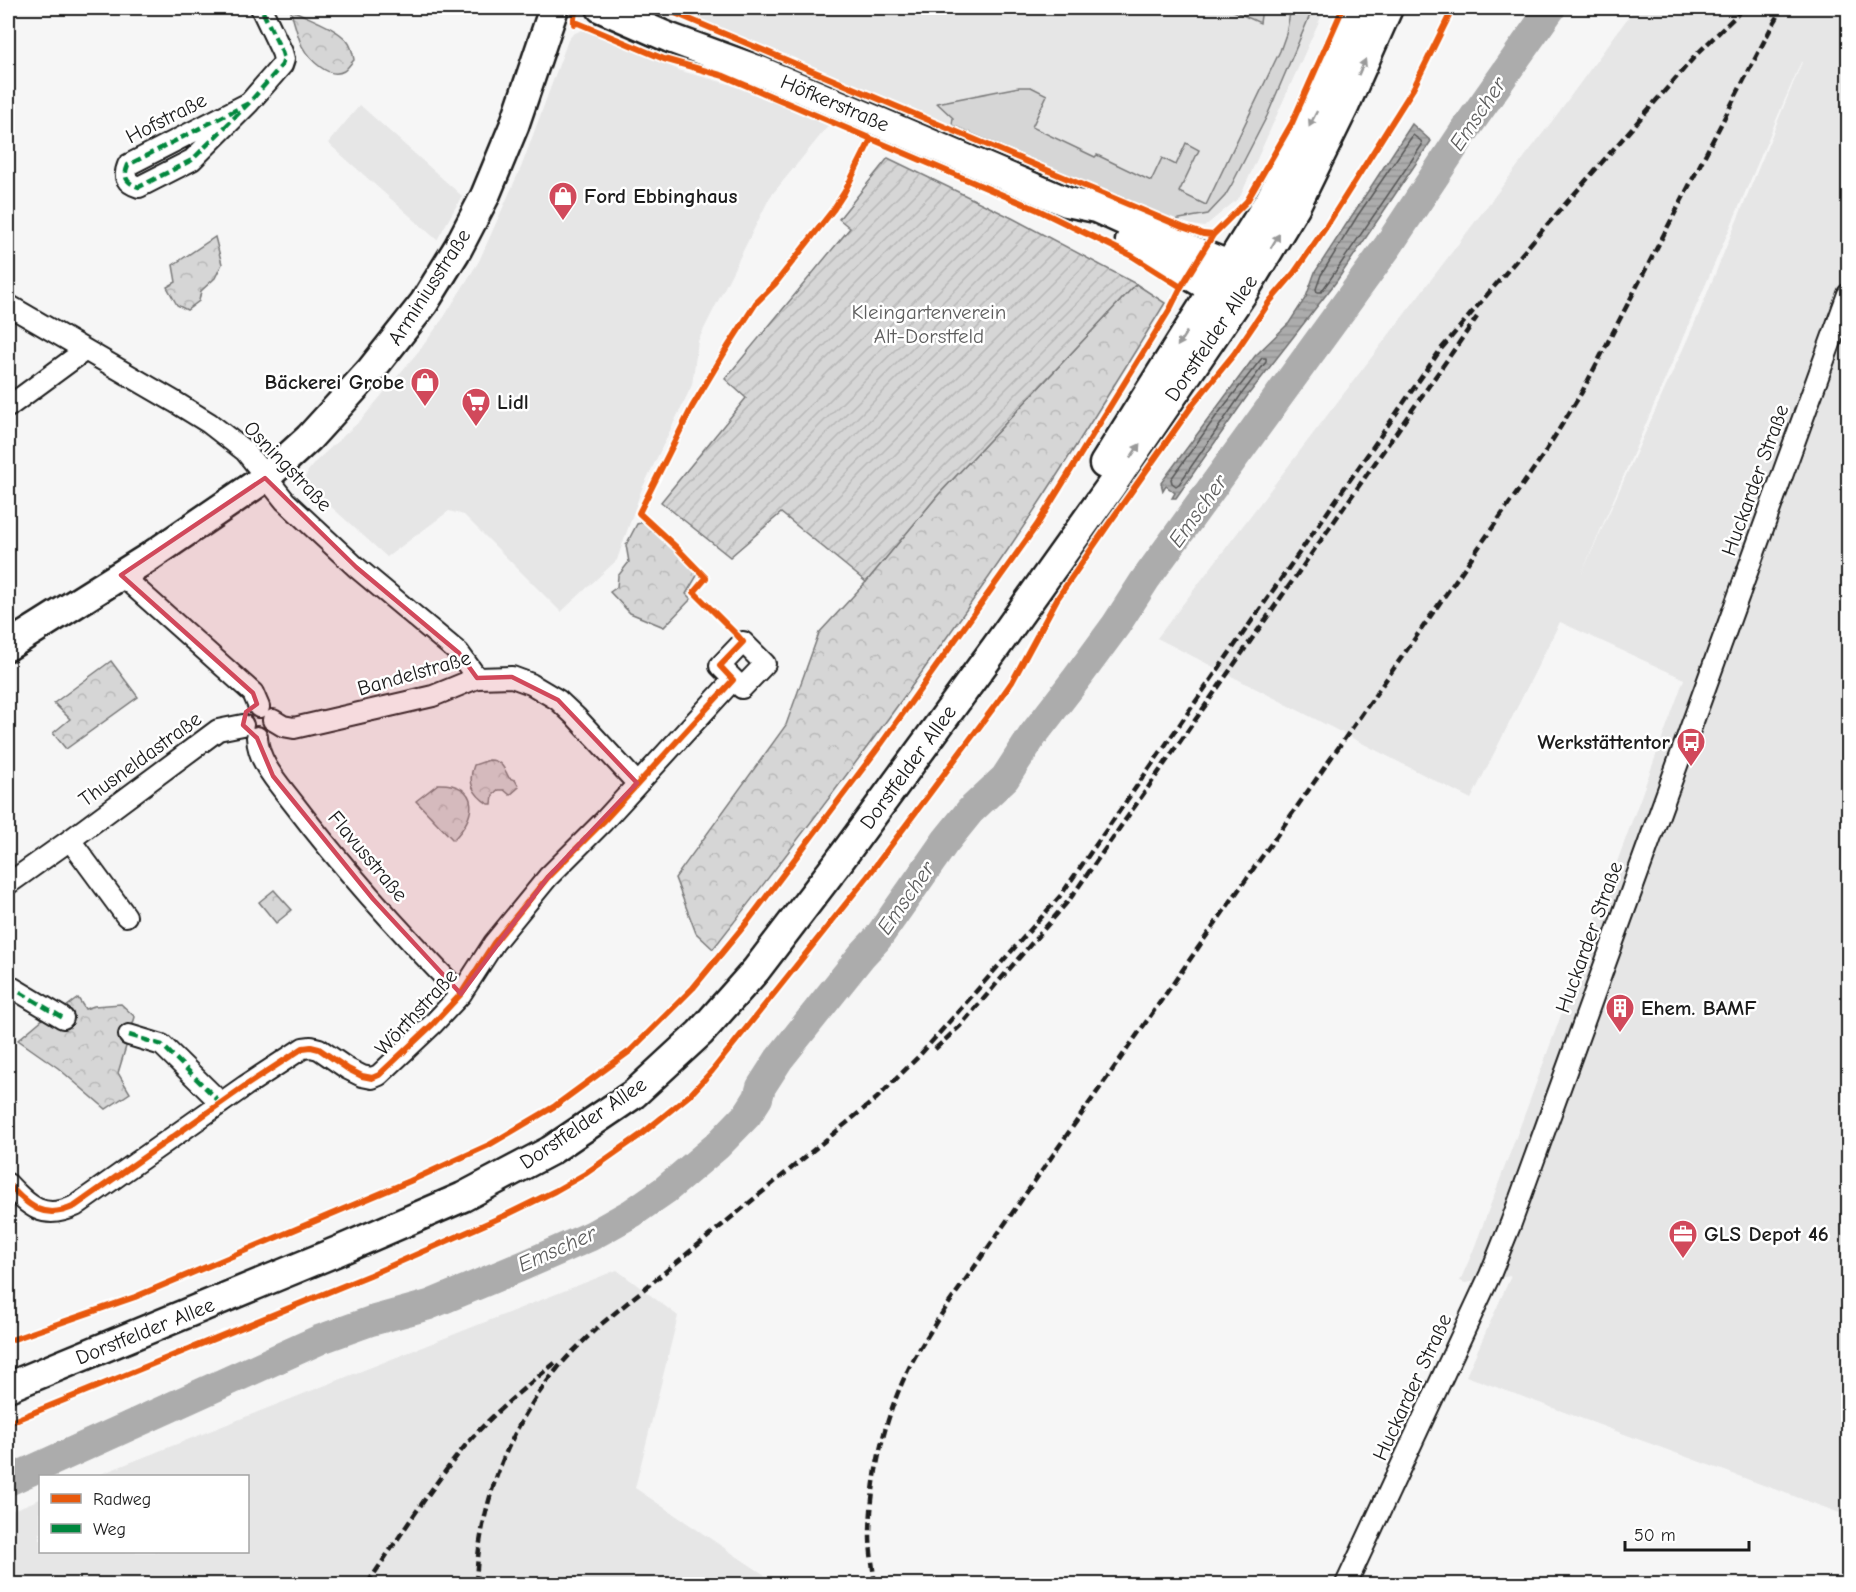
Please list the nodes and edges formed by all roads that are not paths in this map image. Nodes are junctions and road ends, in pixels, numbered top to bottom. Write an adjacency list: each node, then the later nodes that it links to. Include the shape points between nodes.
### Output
1 (261, 8): 6 (street, Hofstraße, via 284,59)
2 (554, 8): 15 (main road, Arminiusstraße, via 505,150 442,275 371,370 309,438)
3 (601, 8): 7 (main road, Höfkerstraße)
4 (1362, 8): 8 (main road, Dorstfelder Allee, one-way to 8, via 1298,149)
5 (1388, 8): 10 (main road, Dorstfelder Allee, one-way to 5, via 1295,207)
6 (249, 103): 6 (street, Hofstraße, via 128,165 126,178 139,187 192,160)
7 (1067, 201): 8 (main road, Höfkerstraße, via 1096,208); 9 (main road, Höfkerstraße, via 1085,218)
8 (1229, 265): 9 (main road, Dorstfelder Allee); 10 (main road)
9 (1213, 290): 10 (main road, Höfkerstraße); 18 (main road, Dorstfelder Allee, one-way to 18)
10 (1244, 291): 18 (main road, Dorstfelder Allee, one-way to 10)
11 (1848, 294): 36 (street, Huckarder Straße, via 1511,1223)
12 (8, 306): 13 (street, Osningstraße)
13 (84, 351): 14 (street); 15 (street, Osningstraße, via 209,423 245,451)
14 (8, 406)
15 (265, 478): 16 (main road, Arminiusstraße); 19 (street, Osningstraße, via 356,567 459,653)
16 (121, 575): 17 (main road, Arminiusstraße); 21 (street, via 253,693)
17 (8, 646)
18 (996, 647): 33 (main road, Dorstfelder Allee, via 756,970 700,1033 634,1094 550,1151 463,1197)
19 (477, 678): 21 (street, Bandelstraße, via 433,696 294,728 283,726); 23 (street, Bandelstraße, via 512,677 558,700)
20 (733, 680): 23 (street, Wörthstraße)
21 (266, 714): 22 (street, via 251,709 246,712); 22 (street, via 273,728 270,732 266,735)
22 (250, 731): 24 (street, Thusneldastraße, via 218,730); 28 (street, Flavusstraße, via 264,762 318,836)
23 (637, 783): 28 (street, Wörthstraße, via 548,877 495,943)
24 (70, 840): 25 (street, Thusneldastraße); 26 (street)
25 (8, 884)
26 (126, 916)
27 (8, 985): 29 (street)
28 (461, 994): 31 (street, Wörthstraße, via 377,1077 362,1076 327,1053 307,1047)
29 (63, 1018)
30 (129, 1035): 31 (street, via 162,1045)
31 (221, 1103): 32 (street, Wörthstraße, via 65,1210 36,1209)
32 (8, 1184)
33 (40, 1373): 34 (main road, Dorstfelder Allee); 35 (main road, Dorstfelder Allee)
34 (8, 1382)
35 (8, 1388)
36 (1346, 1584)

